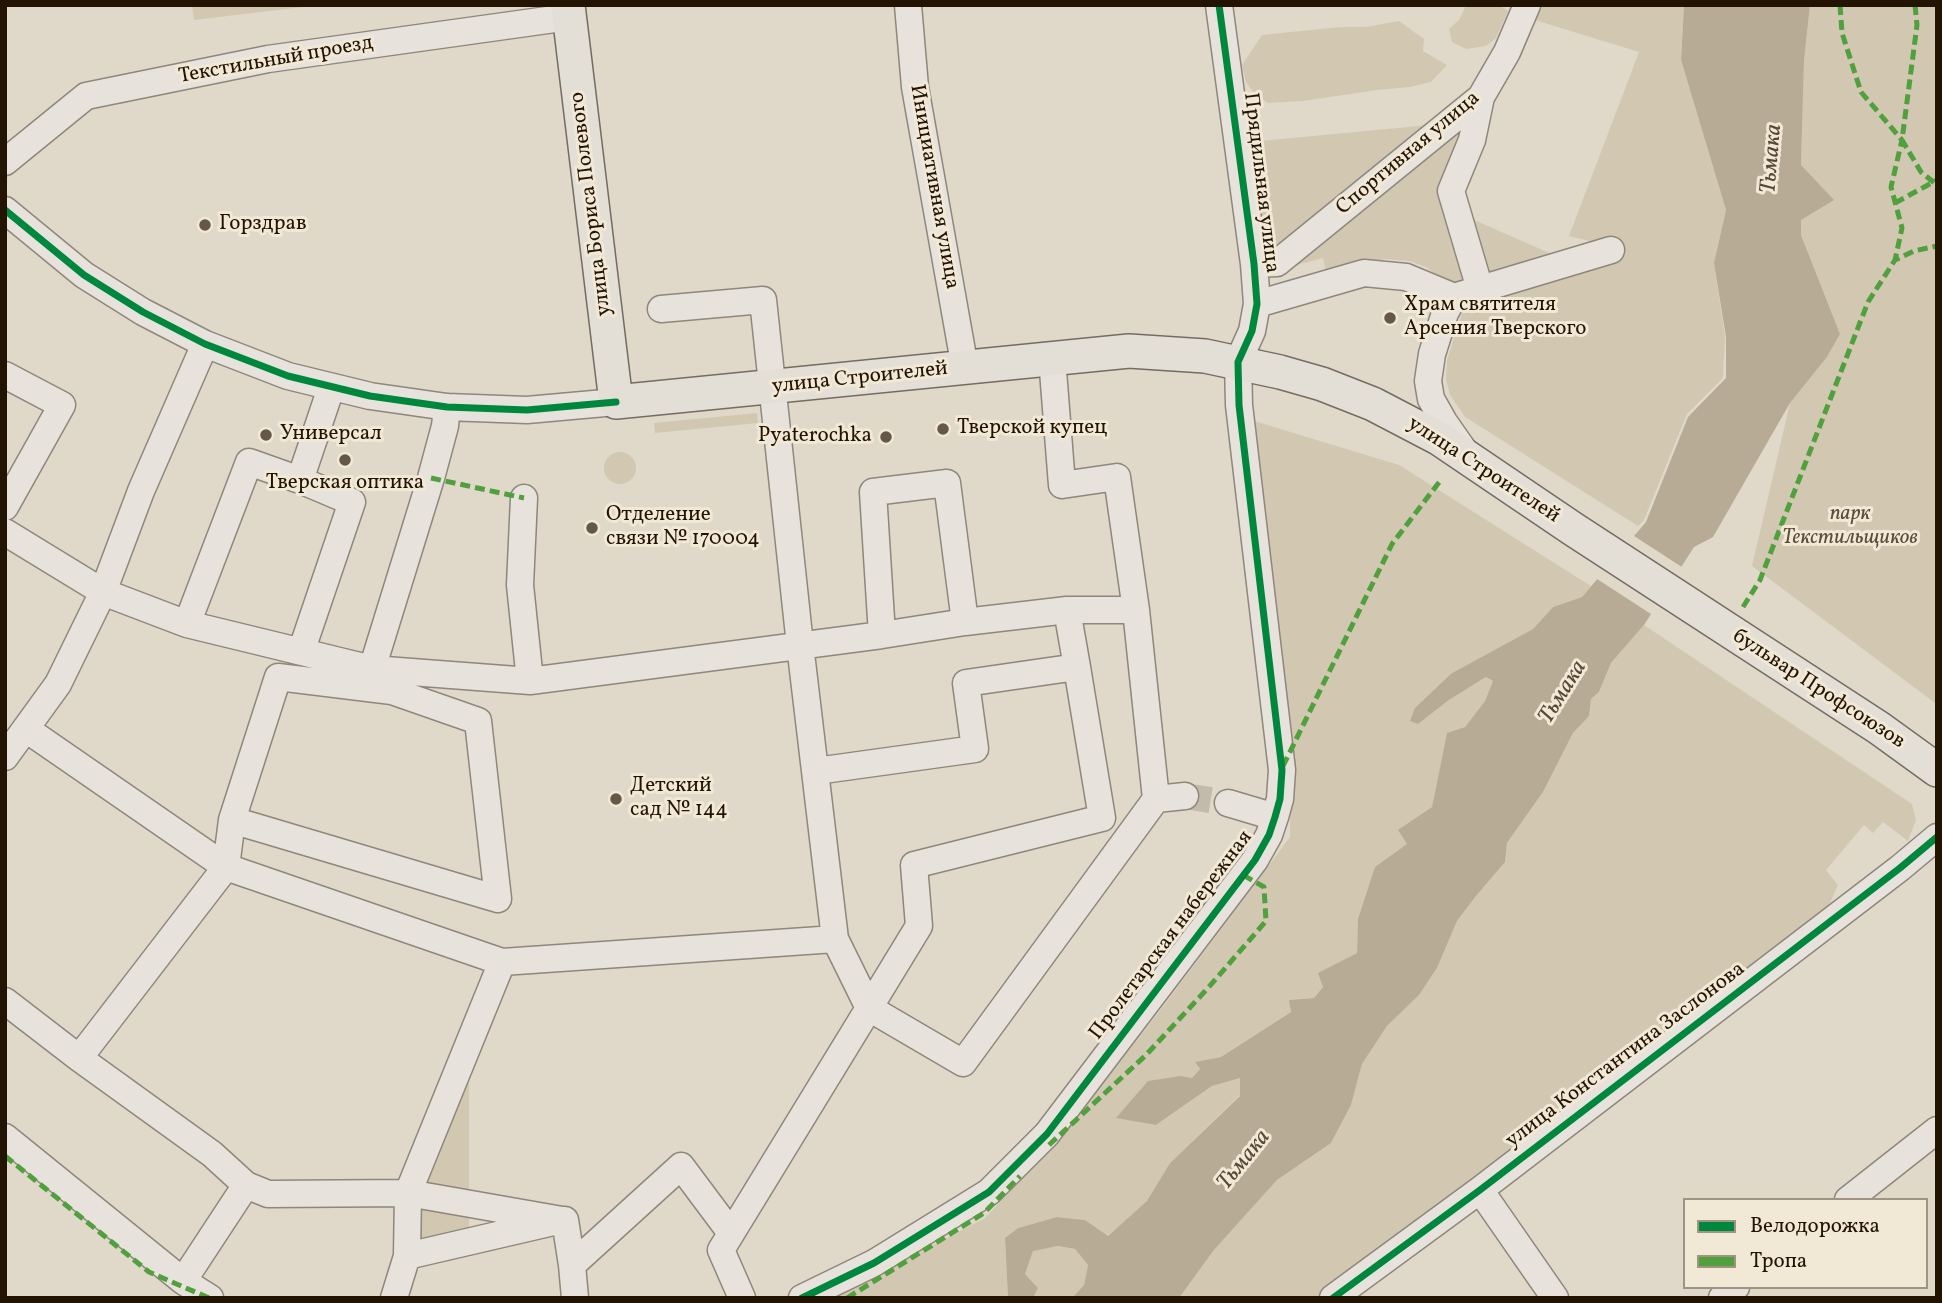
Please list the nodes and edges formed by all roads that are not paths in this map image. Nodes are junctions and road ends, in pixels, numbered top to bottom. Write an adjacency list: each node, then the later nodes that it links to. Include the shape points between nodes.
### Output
1 (908, 5): 17 (street, Инициативная улица, via 915,87)
2 (1219, 5): 9 (street, Прядильная улица)
3 (1527, 5): 5 (street, Спортивная улица)
4 (569, 11): 6 (street, Текстильный проезд, via 268,59 86,96); 21 (main road, улица Бориса Полевого)
5 (1481, 97): 9 (street, Спортивная улица, via 1277,263); 10 (street, via 1472,141 1451,191)
6 (5, 162)
7 (5, 210): 14 (street, улица Строителей, via 84,275)
8 (1611, 250): 10 (street)
9 (1254, 264): 12 (street, Прядильная улица)
10 (1480, 289): 11 (street)
11 (1454, 297): 12 (street, via 1406,277 1364,273); 23 (street, via 1432,354 1428,382 1431,399)
12 (1257, 304): 16 (street, Прядильная улица, via 1252,331)
13 (661, 309): 20 (street, via 763,300)
14 (205, 344): 19 (street, улица Строителей); 28 (street)
15 (1052, 358): 16 (main road, улица Строителей, via 1138,351); 17 (main road, улица Строителей); 30 (street, via 1062,485 1117,477)
16 (1238, 362): 23 (main road, улица Строителей, via 1353,396 1421,428); 47 (street, Пролетарская набережная, via 1240,417 1282,770)
17 (965, 368): 20 (main road, улица Строителей)
18 (5, 375): 26 (street, via 62,405)
19 (331, 388): 22 (street, улица Строителей); 24 (street)
20 (773, 388): 21 (main road, улица Строителей); 35 (street)
21 (616, 402): 22 (street, улица Строителей, via 527,410)
22 (447, 407): 38 (street, via 431,478)
23 (1468, 457): 31 (main road, улица Строителей)
24 (300, 480): 33 (street, via 248,462); 36 (street, via 352,502)
25 (524, 498): 39 (street, via 520,585)
26 (5, 508)
27 (5, 532): 28 (street)
28 (103, 592): 33 (street); 40 (street, via 58,684)
29 (1066, 610): 30 (street); 32 (street); 37 (street)
30 (1136, 610): 45 (street)
31 (1698, 612): 42 (main road, бульвар Профсоюзов)
32 (965, 622): 34 (street); 34 (street, via 947,483 873,492)
33 (187, 624): 36 (street)
34 (882, 635): 35 (street)
35 (800, 645): 39 (street); 43 (street)
36 (301, 652): 38 (street)
37 (1077, 667): 43 (street, via 966,683 975,749); 54 (street, via 1101,818 914,865 919,926)
38 (372, 669): 39 (street)
39 (530, 681)
40 (26, 729): 41 (street); 50 (street)
41 (5, 757)
42 (1937, 770)
43 (816, 771): 51 (street)
44 (1185, 796): 45 (street)
45 (1156, 799): 54 (street, via 963,1063)
46 (1228, 803): 47 (street)
47 (1275, 817): 71 (street, Пролетарская набережная, via 1255,860 1047,1134 989,1192 874,1262)
48 (232, 820): 48 (street, via 278,677 392,691 478,720 498,899); 50 (street)
49 (1937, 837): 59 (street, улица Константина Заслонова)
50 (226, 867): 52 (street); 55 (street)
51 (835, 939): 52 (street); 54 (street)
52 (502, 962): 60 (street)
53 (5, 1001): 55 (street)
54 (869, 1008): 63 (street)
55 (79, 1058): 58 (street, via 212,1154)
56 (1937, 1130): 61 (street)
57 (5, 1137): 66 (street)
58 (246, 1185): 60 (street, via 268,1194); 66 (street)
59 (1480, 1190): 72 (street, улица Константина Заслонова); 73 (street)
60 (408, 1193): 62 (street); 64 (street)
61 (1851, 1198)
62 (562, 1220): 64 (street); 65 (street)
63 (732, 1233): 65 (street, via 681,1167); 70 (street, via 721,1250)
64 (407, 1256): 68 (street)
65 (572, 1265): 69 (street)
66 (183, 1281): 67 (street)
67 (210, 1298)
68 (394, 1298)
69 (575, 1298)
70 (742, 1298)
71 (802, 1298)
72 (1333, 1298)
73 (1555, 1298)

